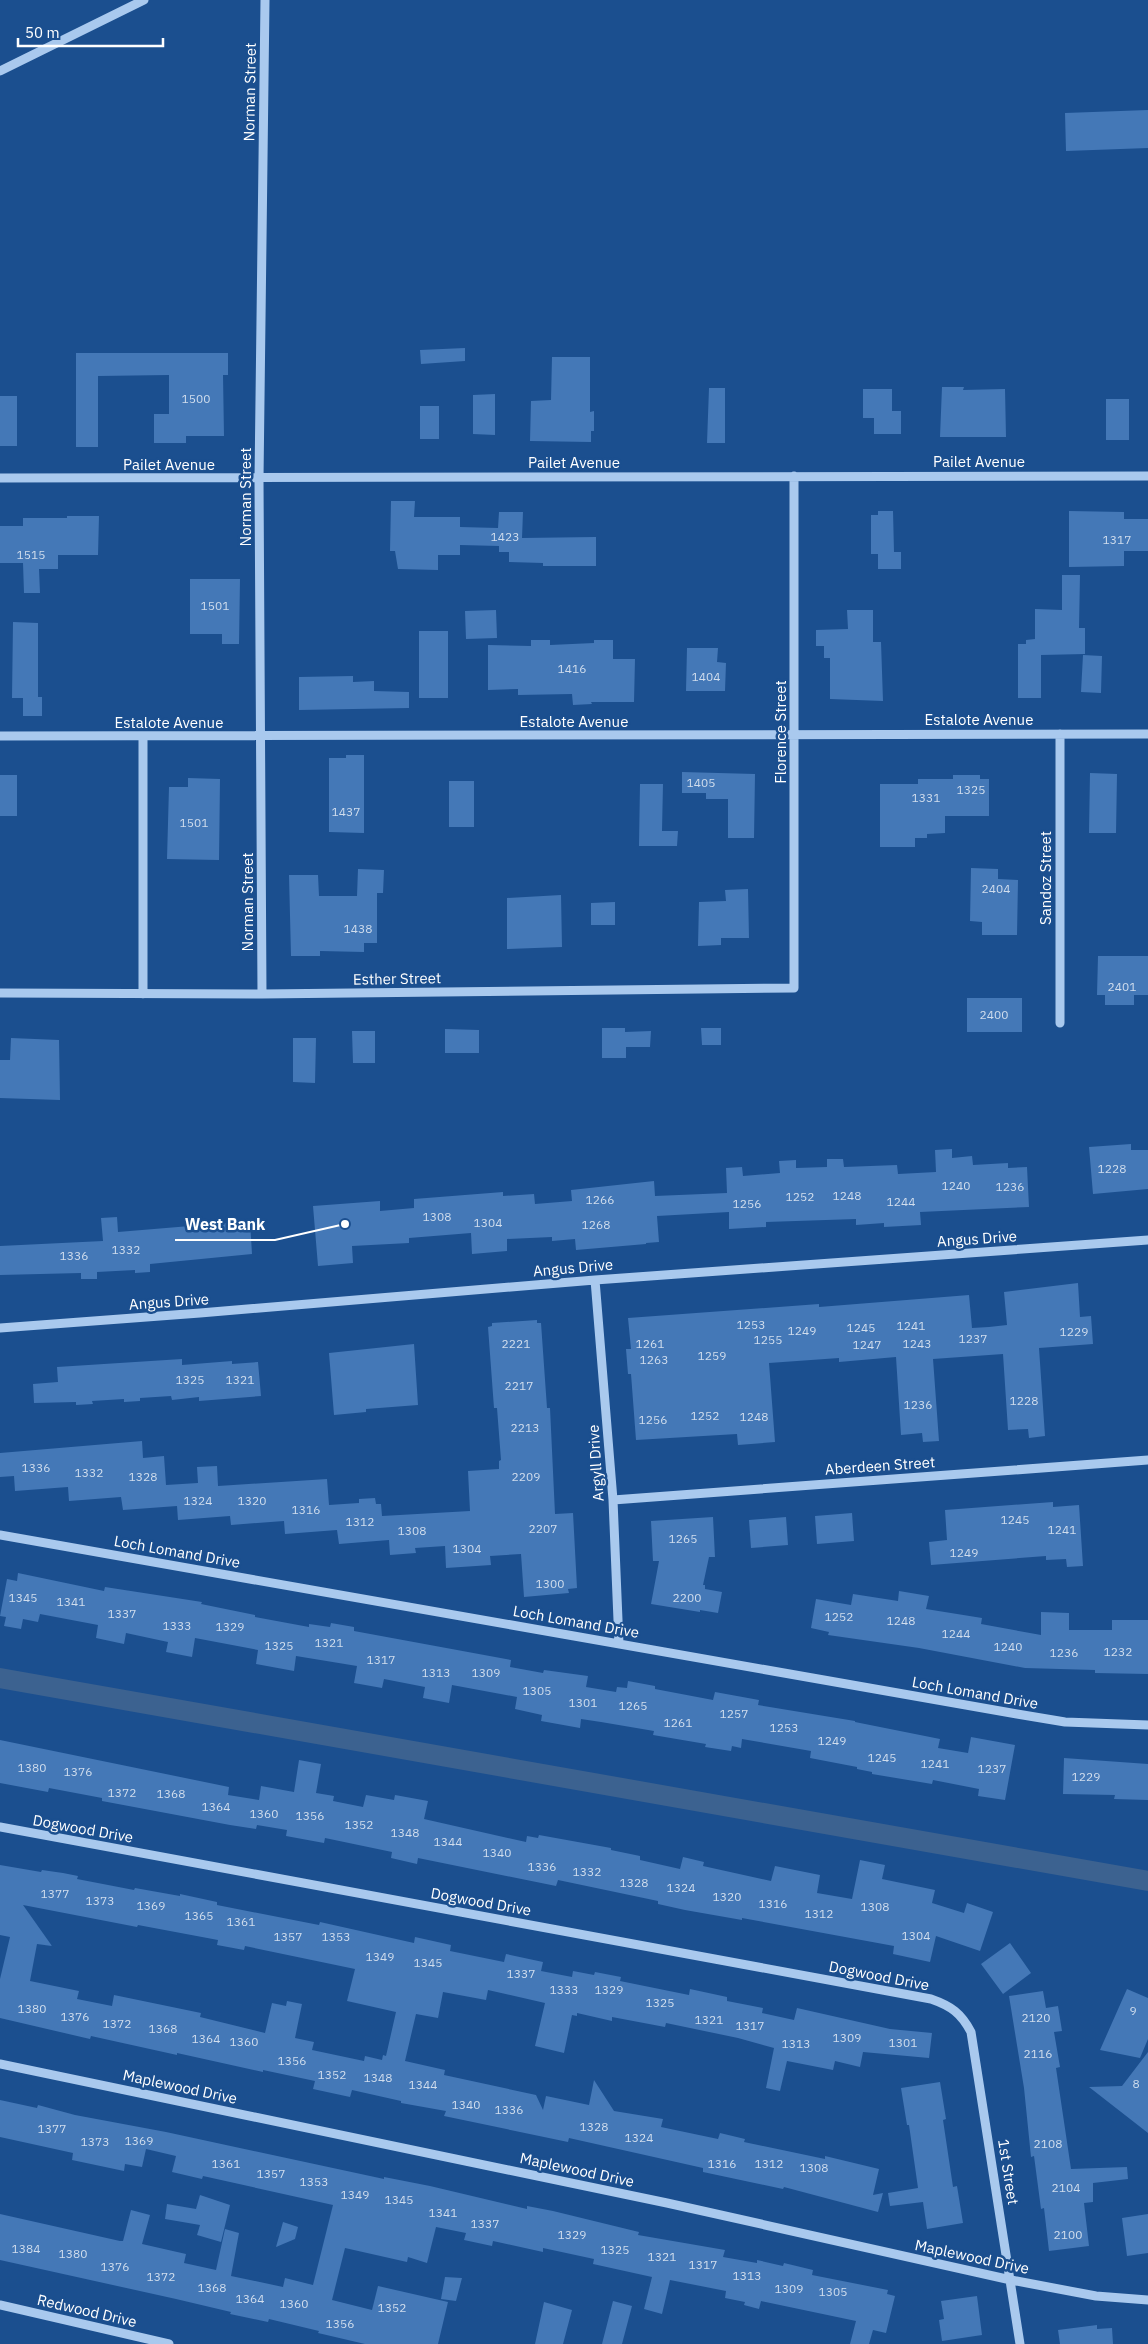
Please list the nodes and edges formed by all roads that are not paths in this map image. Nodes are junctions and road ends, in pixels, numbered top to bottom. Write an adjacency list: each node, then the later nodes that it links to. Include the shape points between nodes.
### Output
1 (144, 0): 3 (street)
2 (264, 0): 7 (street, Norman Street)
3 (0, 71)
4 (794, 476): 5 (street, Pailet Avenue); 7 (street, Pailet Avenue); 8 (street, Florence Street)
5 (1148, 476)
6 (0, 478): 7 (street, Pailet Avenue)
7 (259, 479): 13 (street, Norman Street)
8 (794, 734): 9 (street, Estalote Avenue); 13 (street, Estalote Avenue); 14 (street, Florence Street)
9 (1060, 734): 10 (street, Estalote Avenue); 18 (street, Sandoz Street)
10 (1148, 734)
11 (0, 736): 12 (street, Estalote Avenue)
12 (143, 736): 13 (street, Estalote Avenue); 16 (street)
13 (260, 736): 17 (street, Norman Street)
14 (794, 988): 17 (street, Esther Street)
15 (0, 993): 16 (street, Esther Street)
16 (143, 994): 17 (street, Esther Street)
17 (262, 994)
18 (1060, 1023)
19 (1148, 1240): 20 (street, Angus Drive)
20 (595, 1280): 21 (street, Angus Drive); 23 (street, Argyll Drive)
21 (0, 1328)
22 (1148, 1460): 23 (street, Aberdeen Street)
23 (613, 1500): 25 (street, Argyll Drive)
24 (0, 1535): 25 (street, Loch Lomand Drive)
25 (619, 1644): 26 (street, Loch Lomand Drive, via 1065,1722)
26 (1148, 1725)
27 (0, 1828): 28 (street, Dogwood Drive, via 931,1999)
28 (956, 2010): 30 (street, 1st Street, via 971,2032)
29 (0, 2064): 30 (street, Maplewood Drive, via 667,2203)
30 (1011, 2280): 31 (street, Maplewood Drive, via 1096,2296); 34 (street, 1st Street)
31 (1148, 2300)
32 (0, 2305): 33 (street, Redwood Drive)
33 (169, 2344)
34 (1020, 2344)

